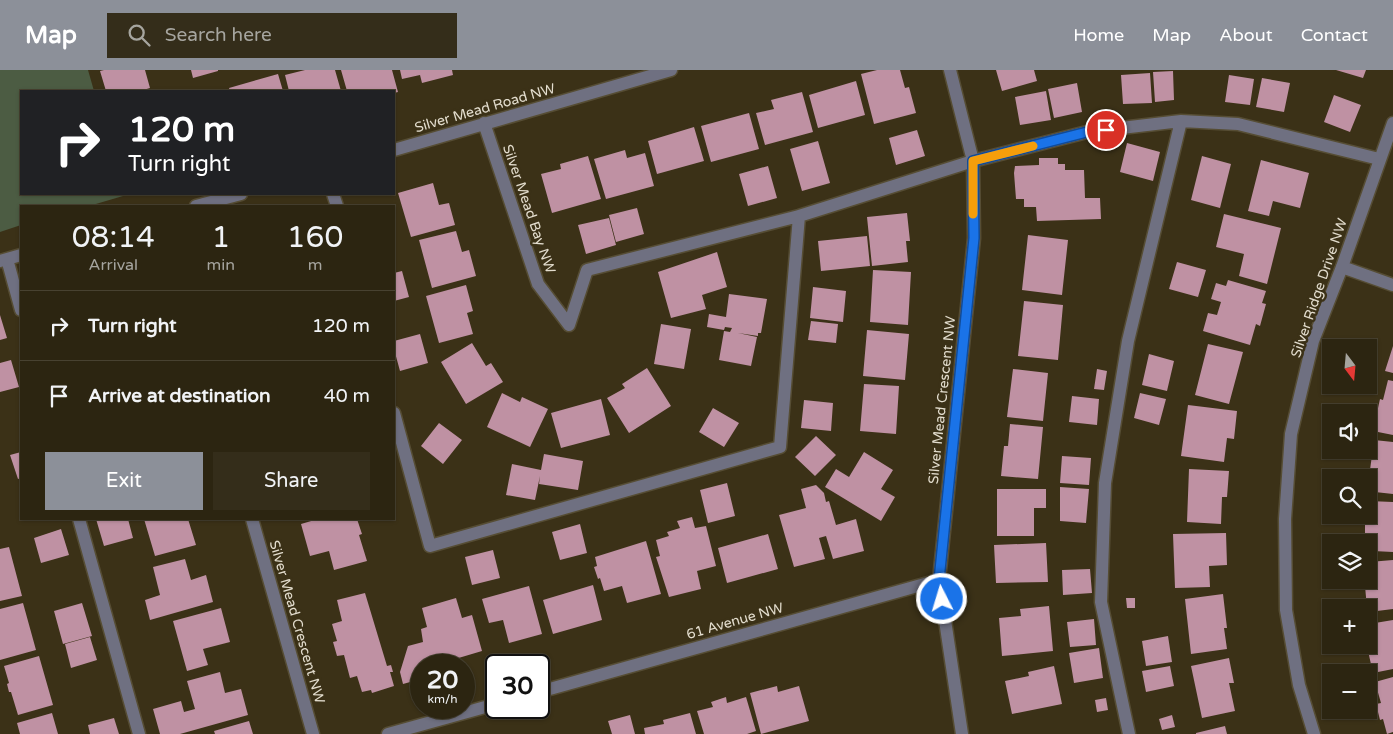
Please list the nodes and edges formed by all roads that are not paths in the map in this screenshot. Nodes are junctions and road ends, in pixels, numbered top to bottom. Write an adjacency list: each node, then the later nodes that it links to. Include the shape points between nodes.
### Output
1 (671, 70): 5 (street, Silver Mead Road NW)
2 (950, 70): 8 (street, Silver Mead Crescent NW)
3 (1181, 122): 7 (street, via 1238,124); 8 (street, via 1087,132); 27 (street, via 1128,341 1105,482 1102,602)
4 (1393, 123): 7 (street, Silver Ridge Drive NW)
5 (484, 124): 6 (street, Silver Mead Road NW); 11 (street, Silver Mead Bay NW, via 538,284 569,325 587,270)
6 (395, 150)
7 (1379, 159): 14 (street, Silver Ridge Drive NW)
8 (973, 161): 11 (street); 20 (street, Silver Mead Crescent NW, via 974,238)
9 (237, 195): 10 (street)
10 (200, 205)
11 (799, 216): 17 (street, via 780,447 430,546)
12 (20, 255): 13 (street)
13 (4, 260): 16 (street)
14 (1342, 267): 15 (street); 28 (street, Silver Ridge Drive NW, via 1313,341 1292,434 1285,520 1286,610 1299,685)
15 (1393, 285)
16 (20, 307)
17 (395, 417)
18 (79, 520): 23 (street)
19 (252, 520): 24 (street, Silver Mead Crescent NW)
20 (939, 580): 21 (street, 61 Avenue NW); 26 (street, Silver Mead Crescent NW)
21 (550, 689)
22 (485, 707): 25 (street)
23 (139, 734)
24 (313, 734)
25 (388, 734)
26 (962, 734)
27 (1129, 734)
28 (1314, 734)

